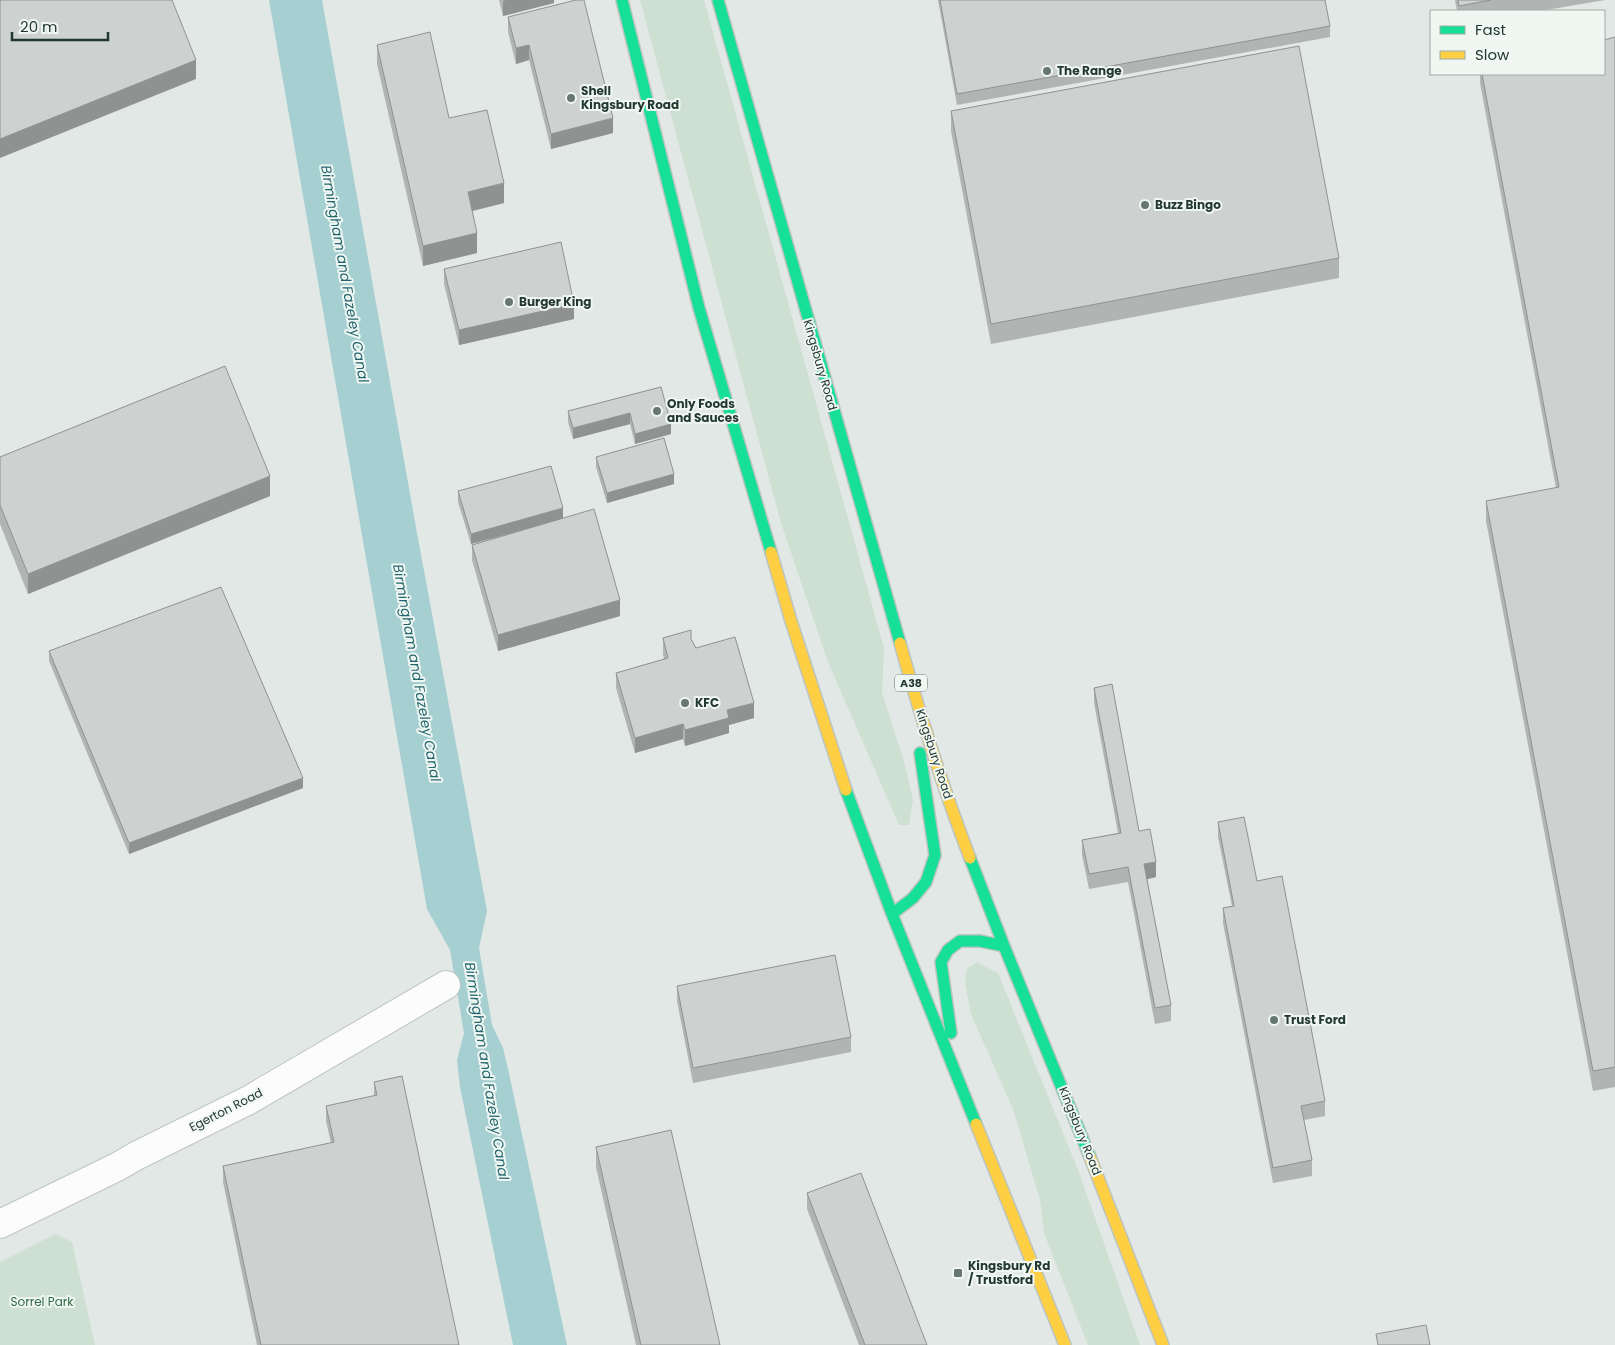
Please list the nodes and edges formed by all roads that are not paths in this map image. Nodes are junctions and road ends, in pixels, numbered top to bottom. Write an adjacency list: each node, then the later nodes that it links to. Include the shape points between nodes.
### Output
1 (622, 0): 4 (highway, via 699,308 785,602 842,778)
2 (718, 0): 3 (highway, Kingsbury Road / A38)
3 (910, 680): 4 (highway, via 935,855 926,882 913,898); 5 (highway, Kingsbury Road / A38, via 958,826)
4 (892, 914): 7 (highway)
5 (1004, 946): 7 (highway, via 960,941 948,950 941,962); 10 (highway, Kingsbury Road / A38)
6 (446, 985): 8 (street, Egerton Road, via 249,1100)
7 (957, 1074): 9 (highway)
8 (0, 1224)
9 (1065, 1345)
10 (1163, 1345)

